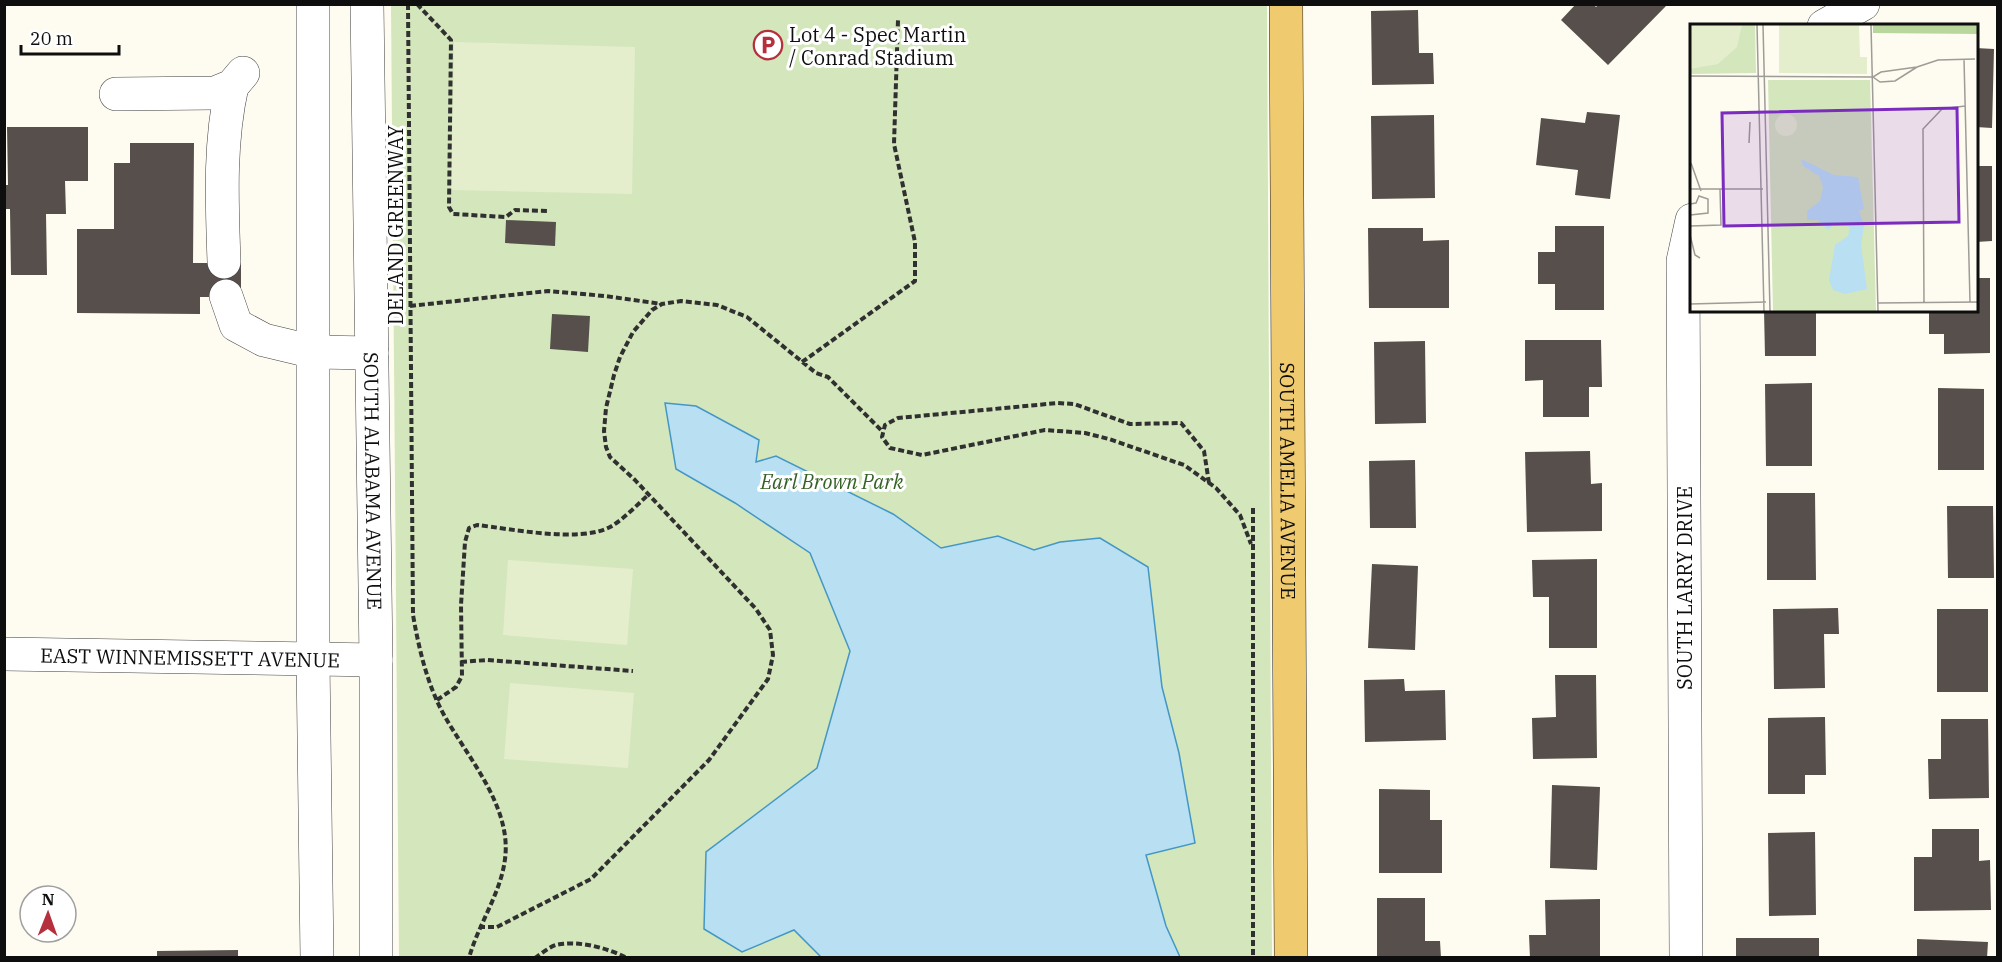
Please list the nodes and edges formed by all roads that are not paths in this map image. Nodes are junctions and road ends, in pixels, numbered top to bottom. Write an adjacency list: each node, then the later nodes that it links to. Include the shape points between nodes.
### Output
1 (313, 4): 10 (street)
2 (367, 4): 11 (street, SOUTH ALABAMA AVENUE)
3 (1286, 4): 17 (main road, SOUTH AMELIA AVENUE)
4 (1863, 4): 5 (street)
5 (1828, 24)
6 (116, 94): 8 (street, via 215,93 239,77 225,117)
7 (1690, 229): 18 (street, SOUTH LARRY DRIVE, via 1683,261)
8 (224, 262)
9 (226, 296): 10 (street, via 236,326 264,339)
10 (314, 352): 11 (street); 13 (street)
11 (372, 353): 14 (street, SOUTH ALABAMA AVENUE)
12 (4, 654): 13 (street, EAST WINNEMISSETT AVENUE)
13 (314, 660): 14 (street, EAST WINNEMISSETT AVENUE); 15 (street)
14 (376, 660): 16 (street, SOUTH ALABAMA AVENUE)
15 (317, 957)
16 (376, 957)
17 (1291, 957)
18 (1686, 957)

